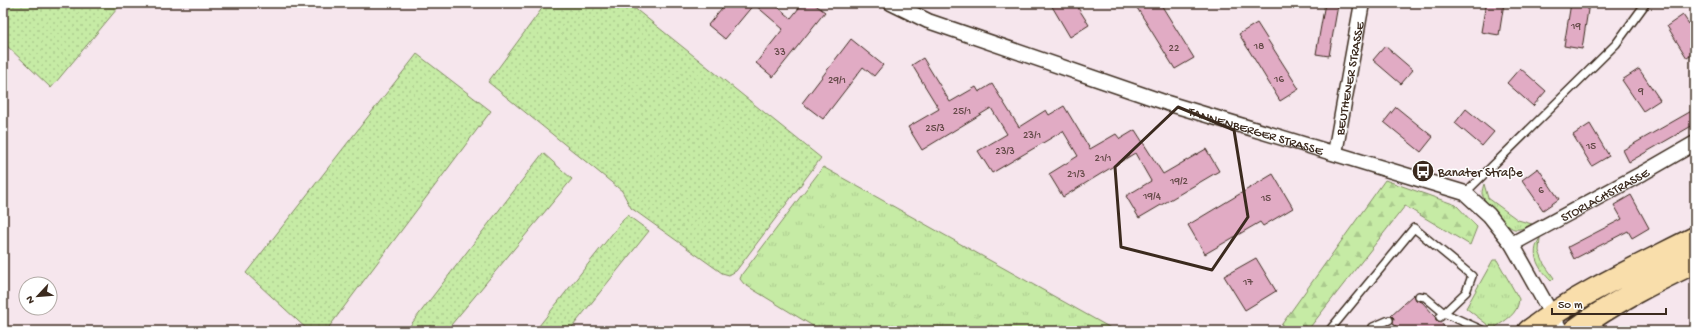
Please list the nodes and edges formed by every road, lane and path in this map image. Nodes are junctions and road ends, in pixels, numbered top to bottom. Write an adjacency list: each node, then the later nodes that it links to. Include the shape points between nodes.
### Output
1 (891, 3): 5 (street, TANNENBERGER STRASSE, via 928,22 1160,100)
2 (1362, 3): 5 (street, BEUTHENER STRASSE)
3 (1646, 3): 6 (lane, via 1616,44)
4 (1695, 143): 8 (street, STORLACHSTRASSE)
5 (1335, 153): 6 (street, TANNENBERGER STRASSE)
6 (1465, 193): 8 (street, TANNENBERGER STRASSE, via 1489,216)
7 (1695, 238): 13 (main road, via 1586,293)
8 (1512, 244): 13 (street, TANNENBERGER STRASSE)
9 (1695, 262): 18 (main road, via 1627,296)
10 (1419, 296): 11 (lane, via 1425,297)
11 (1442, 315): 14 (lane, via 1466,292 1472,276 1414,228); 16 (lane)
12 (1389, 320): 15 (lane)
13 (1556, 322): 17 (main road)
14 (1329, 331)
15 (1370, 331)
16 (1484, 331)
17 (1529, 331)
18 (1574, 331)

